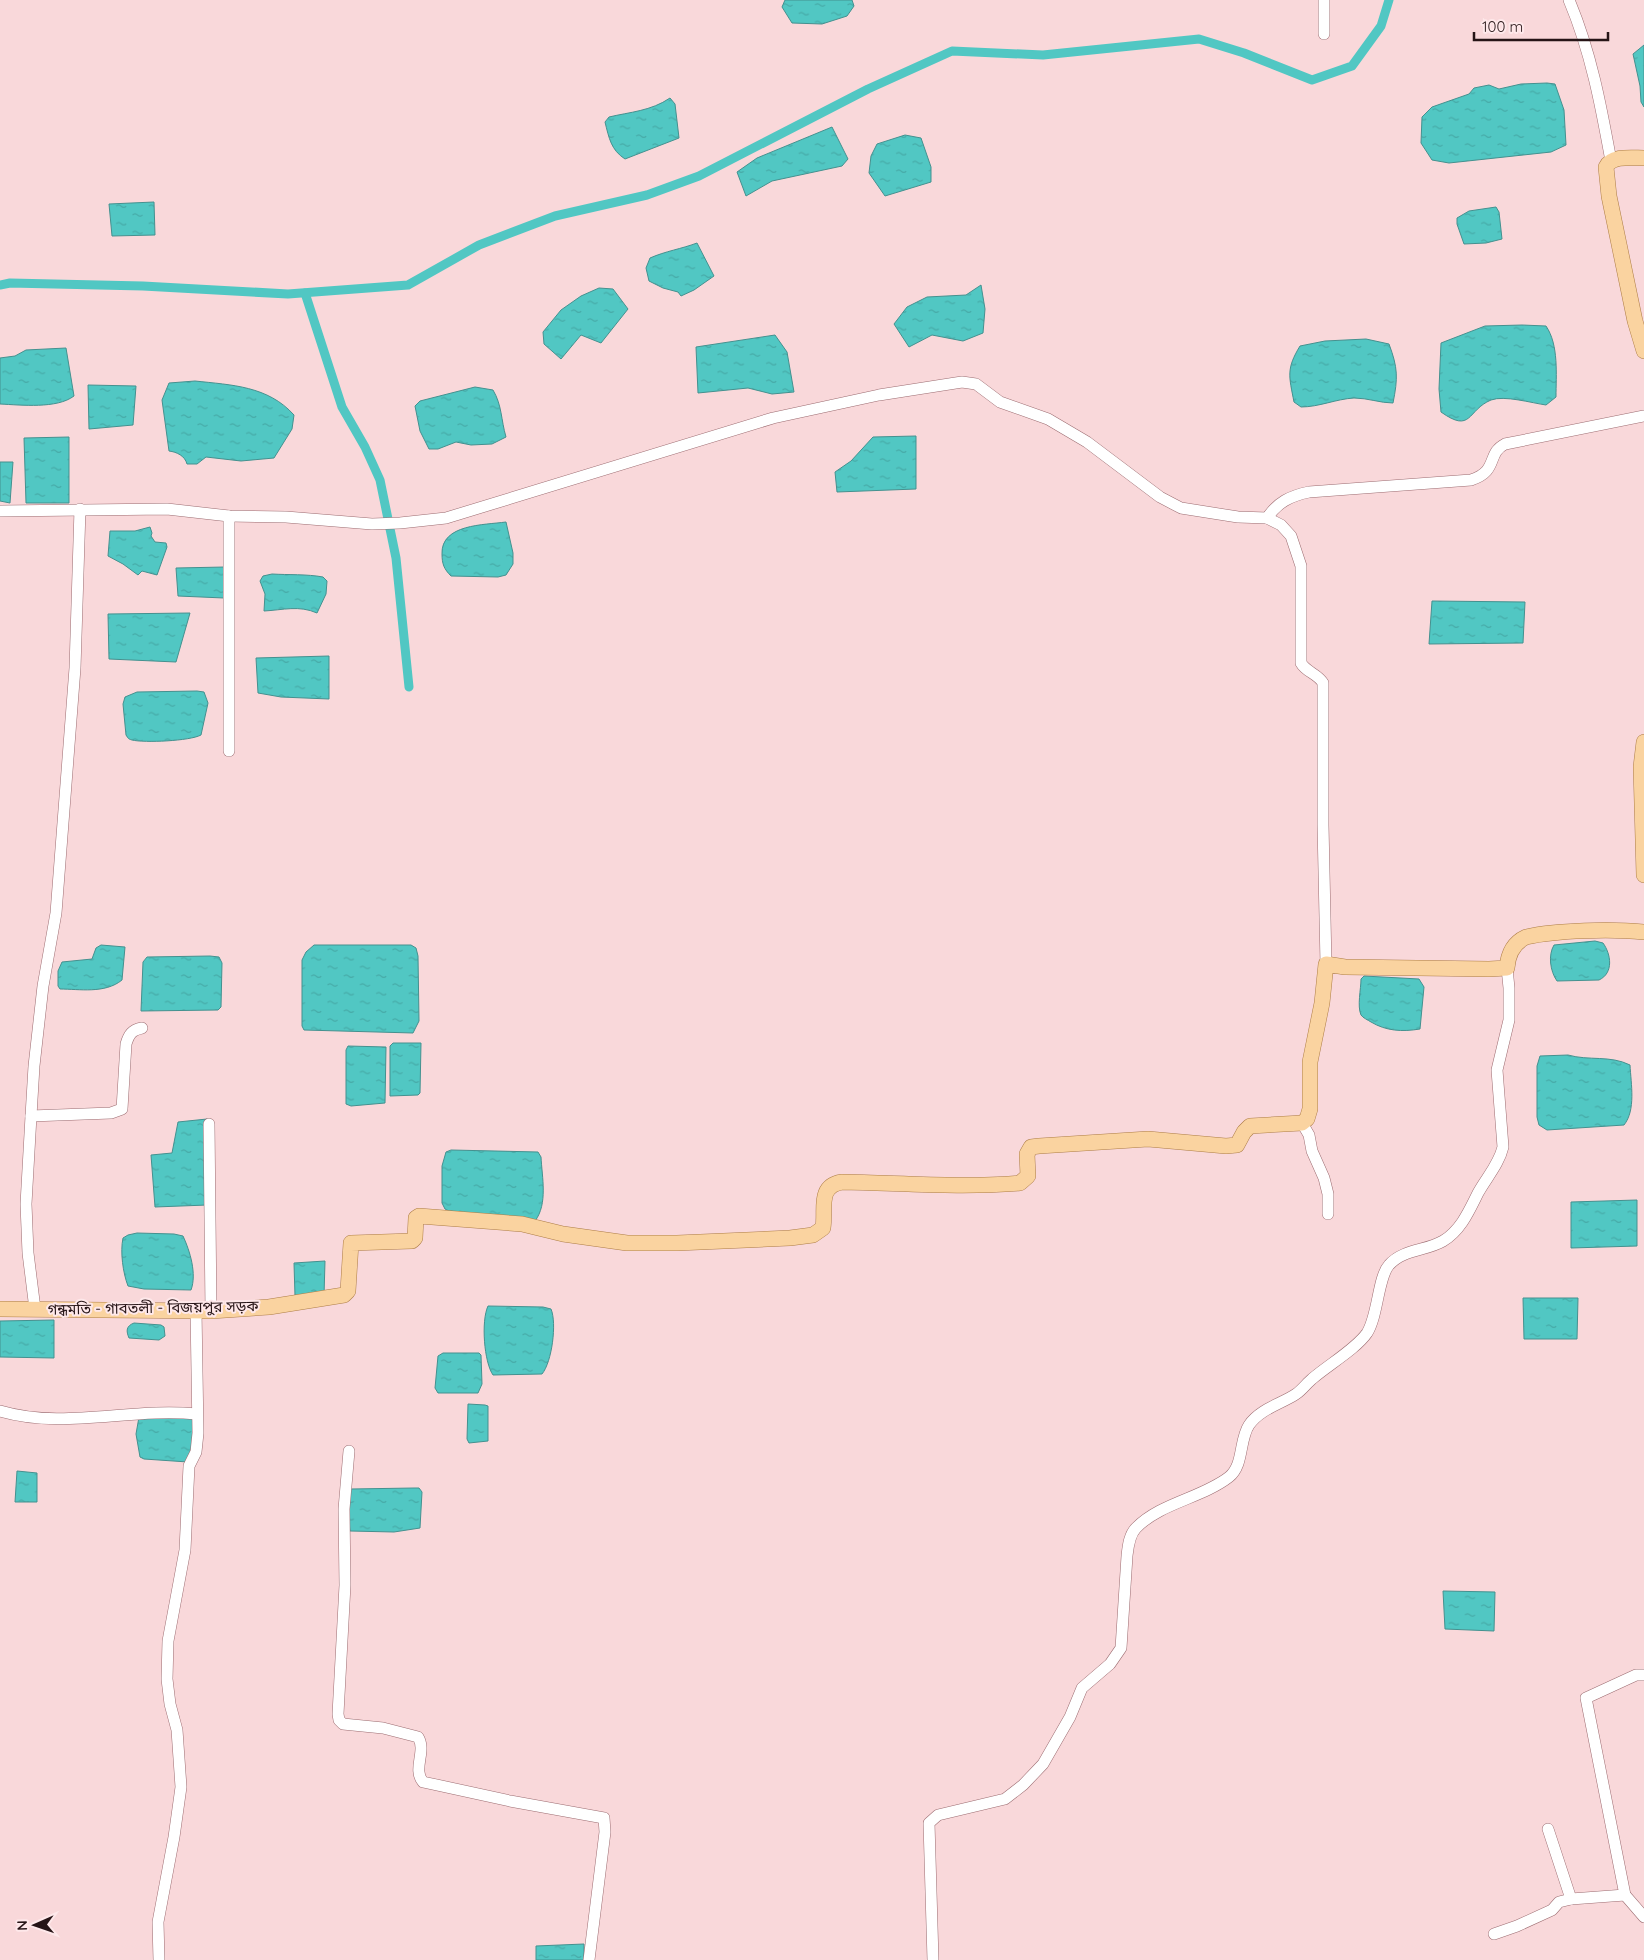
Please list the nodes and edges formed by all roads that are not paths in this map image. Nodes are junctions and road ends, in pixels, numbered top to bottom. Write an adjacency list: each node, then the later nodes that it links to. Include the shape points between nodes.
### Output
1 (1324, 0): 3 (street)
2 (1569, 0): 5 (street, via 1598,87)
3 (1324, 34)
4 (1644, 158): 5 (main road)
5 (1611, 161): 6 (main road, via 1606,168 1609,196)
6 (1644, 351)
7 (1644, 416): 11 (street, via 1505,444 1494,454 1487,472 1471,480 1309,492 1286,499)
8 (80, 509): 9 (street); 10 (street, via 167,509); 21 (street, via 73,698 56,913 43,986)
9 (0, 511)
10 (229, 516): 11 (street, via 372,524 446,518 773,418 879,395 962,382 976,384 1000,402 1048,419 1087,442 1160,497 1181,508); 13 (street)
11 (1267, 518): 18 (street, via 1281,525 1291,536 1301,566 1301,663 1322,683)
12 (1644, 742): 14 (main road)
13 (230, 751)
14 (1643, 767): 15 (main road)
15 (1643, 851): 16 (main road)
16 (1644, 875)
17 (1644, 932): 19 (main road, via 1580,932 1526,937 1514,945)
18 (1326, 964): 19 (main road); 22 (main road, via 1310,1062 1310,1110)
19 (1507, 968): 39 (street, via 1509,1020 1497,1070 1503,1147 1471,1210 1454,1234 1442,1242 1402,1255 1385,1268 1368,1332 1297,1394 1268,1408 1249,1425 1239,1461 1230,1476 1136,1528 1127,1556 1121,1648 1110,1664 1082,1688 1070,1717 1043,1764 1005,1799 938,1815 929,1823)
20 (142, 1028): 21 (street, via 129,1035 126,1044 122,1109 111,1113)
21 (31, 1116): 26 (street, via 26,1204)
22 (1302, 1122): 24 (street, via 1324,1178); 27 (main road, গন্ধমতি - গাবতলী - বিজয়পুর সড়ক, via 1250,1126 1237,1145 1148,1140 1031,1147 1026,1154 1028,1176 1020,1183 952,1186 834,1183 824,1196 823,1228 813,1235 790,1238 626,1243 522,1224 419,1216 412,1241 351,1244 348,1291 344,1295 269,1307)
23 (209, 1124): 27 (street)
24 (1328, 1214)
25 (0, 1310): 26 (main road, গন্ধমতি - গাবতলী - বিজয়পুর সড়ক)
26 (35, 1310): 27 (main road, গন্ধমতি - গাবতলী - বিজয়পুর সড়ক)
27 (203, 1310): 29 (street)
28 (0, 1410): 29 (street, via 33,1418 106,1417 141,1412)
29 (197, 1414): 37 (street, via 196,1452 189,1466 185,1550 168,1641 167,1679 177,1730 181,1787 158,1922)
30 (349, 1451): 38 (street, via 344,1509 340,1720 343,1724 384,1728 418,1737 422,1746 419,1761 423,1782 510,1802 604,1818)
31 (1644, 1675): 33 (street, via 1636,1675 1586,1698)
32 (1548, 1829): 34 (street)
33 (1625, 1895): 34 (street); 35 (street)
34 (1571, 1899): 36 (street)
35 (1644, 1918)
36 (1494, 1934)
37 (159, 1960)
38 (589, 1960)
39 (933, 1960)

